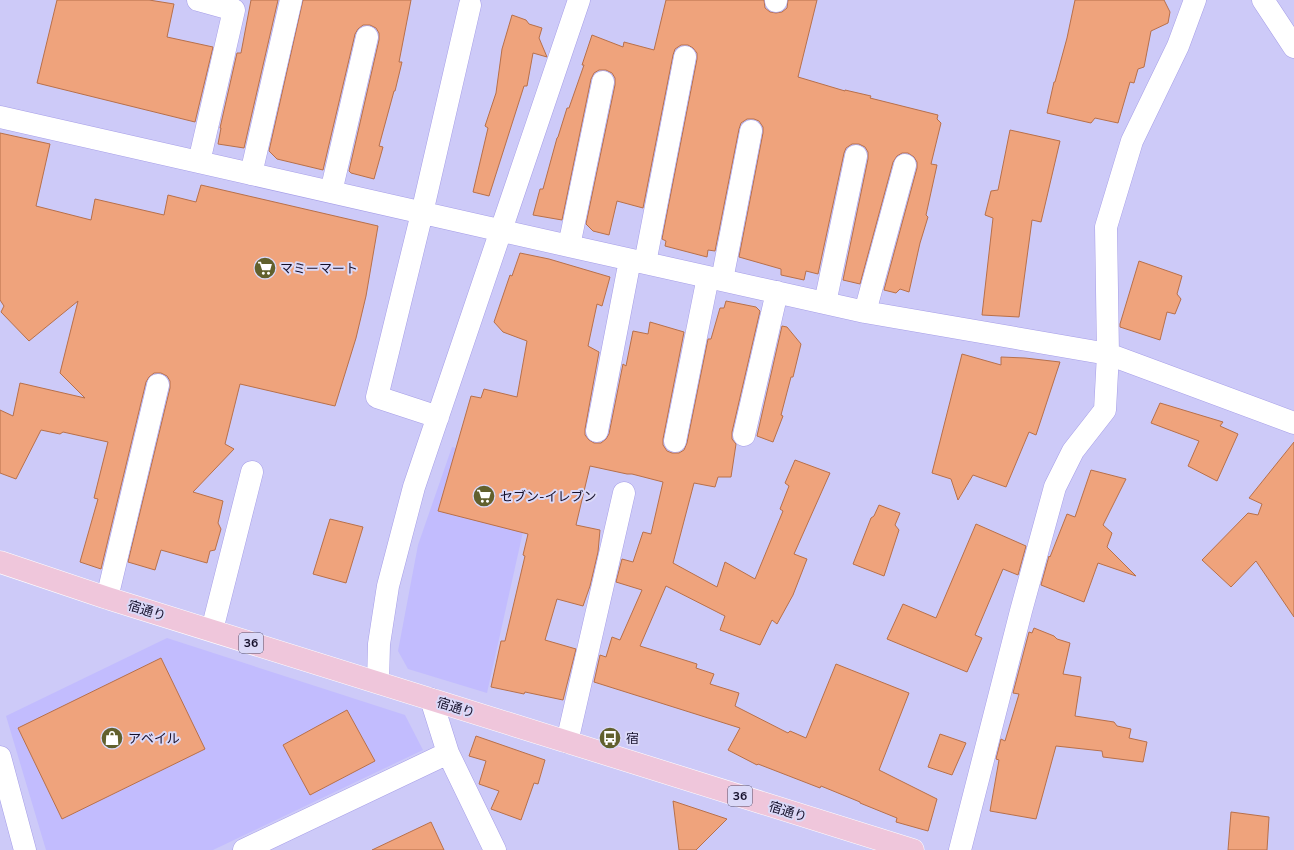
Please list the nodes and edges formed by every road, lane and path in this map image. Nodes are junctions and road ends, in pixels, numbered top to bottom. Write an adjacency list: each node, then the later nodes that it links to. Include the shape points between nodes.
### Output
1 (198, 0): 14 (street, via 234,10)
2 (291, 0): 16 (street)
3 (579, 0): 19 (street)
4 (1195, 0): 26 (street, via 1178,46 1132,141 1106,227)
5 (1264, 0): 8 (street)
6 (470, 5): 18 (street)
7 (367, 37): 17 (street)
8 (1294, 47)
9 (685, 57): 21 (street)
10 (603, 82): 20 (street)
11 (0, 117): 14 (street)
12 (751, 131): 22 (street)
13 (856, 156): 24 (street)
14 (199, 162): 16 (street)
15 (905, 165): 25 (street)
16 (251, 174): 17 (street)
17 (330, 192): 18 (street)
18 (422, 213): 19 (street); 28 (street, via 377,397)
19 (502, 231): 20 (street); 28 (street)
20 (569, 246): 21 (street)
21 (638, 261): 22 (street); 30 (street)
22 (715, 278): 23 (street); 32 (street)
23 (777, 292): 24 (street); 31 (street)
24 (825, 303): 25 (street)
25 (865, 312): 26 (street)
26 (1108, 354): 29 (street); 47 (street, via 1105,410 1073,450 1055,487)
27 (158, 385): 36 (street)
28 (438, 417): 38 (street, via 414,487 388,586 379,644)
29 (1294, 422)
30 (597, 431)
31 (744, 435)
32 (675, 441)
33 (252, 472): 37 (street)
34 (624, 493): 40 (street)
35 (0, 562): 36 (main road, 宿通り / 36)
36 (107, 598): 37 (main road, 宿通り / 36)
37 (212, 630): 38 (main road, 宿通り / 36)
38 (386, 685): 39 (main road, 宿通り / 36)
39 (430, 699): 40 (main road, 宿通り / 36); 41 (street)
40 (568, 742): 46 (main road, 宿通り / 36)
41 (448, 753): 44 (street); 45 (street)
42 (0, 757): 43 (street)
43 (24, 850)
44 (244, 850)
45 (495, 850)
46 (913, 850)
47 (960, 850)

